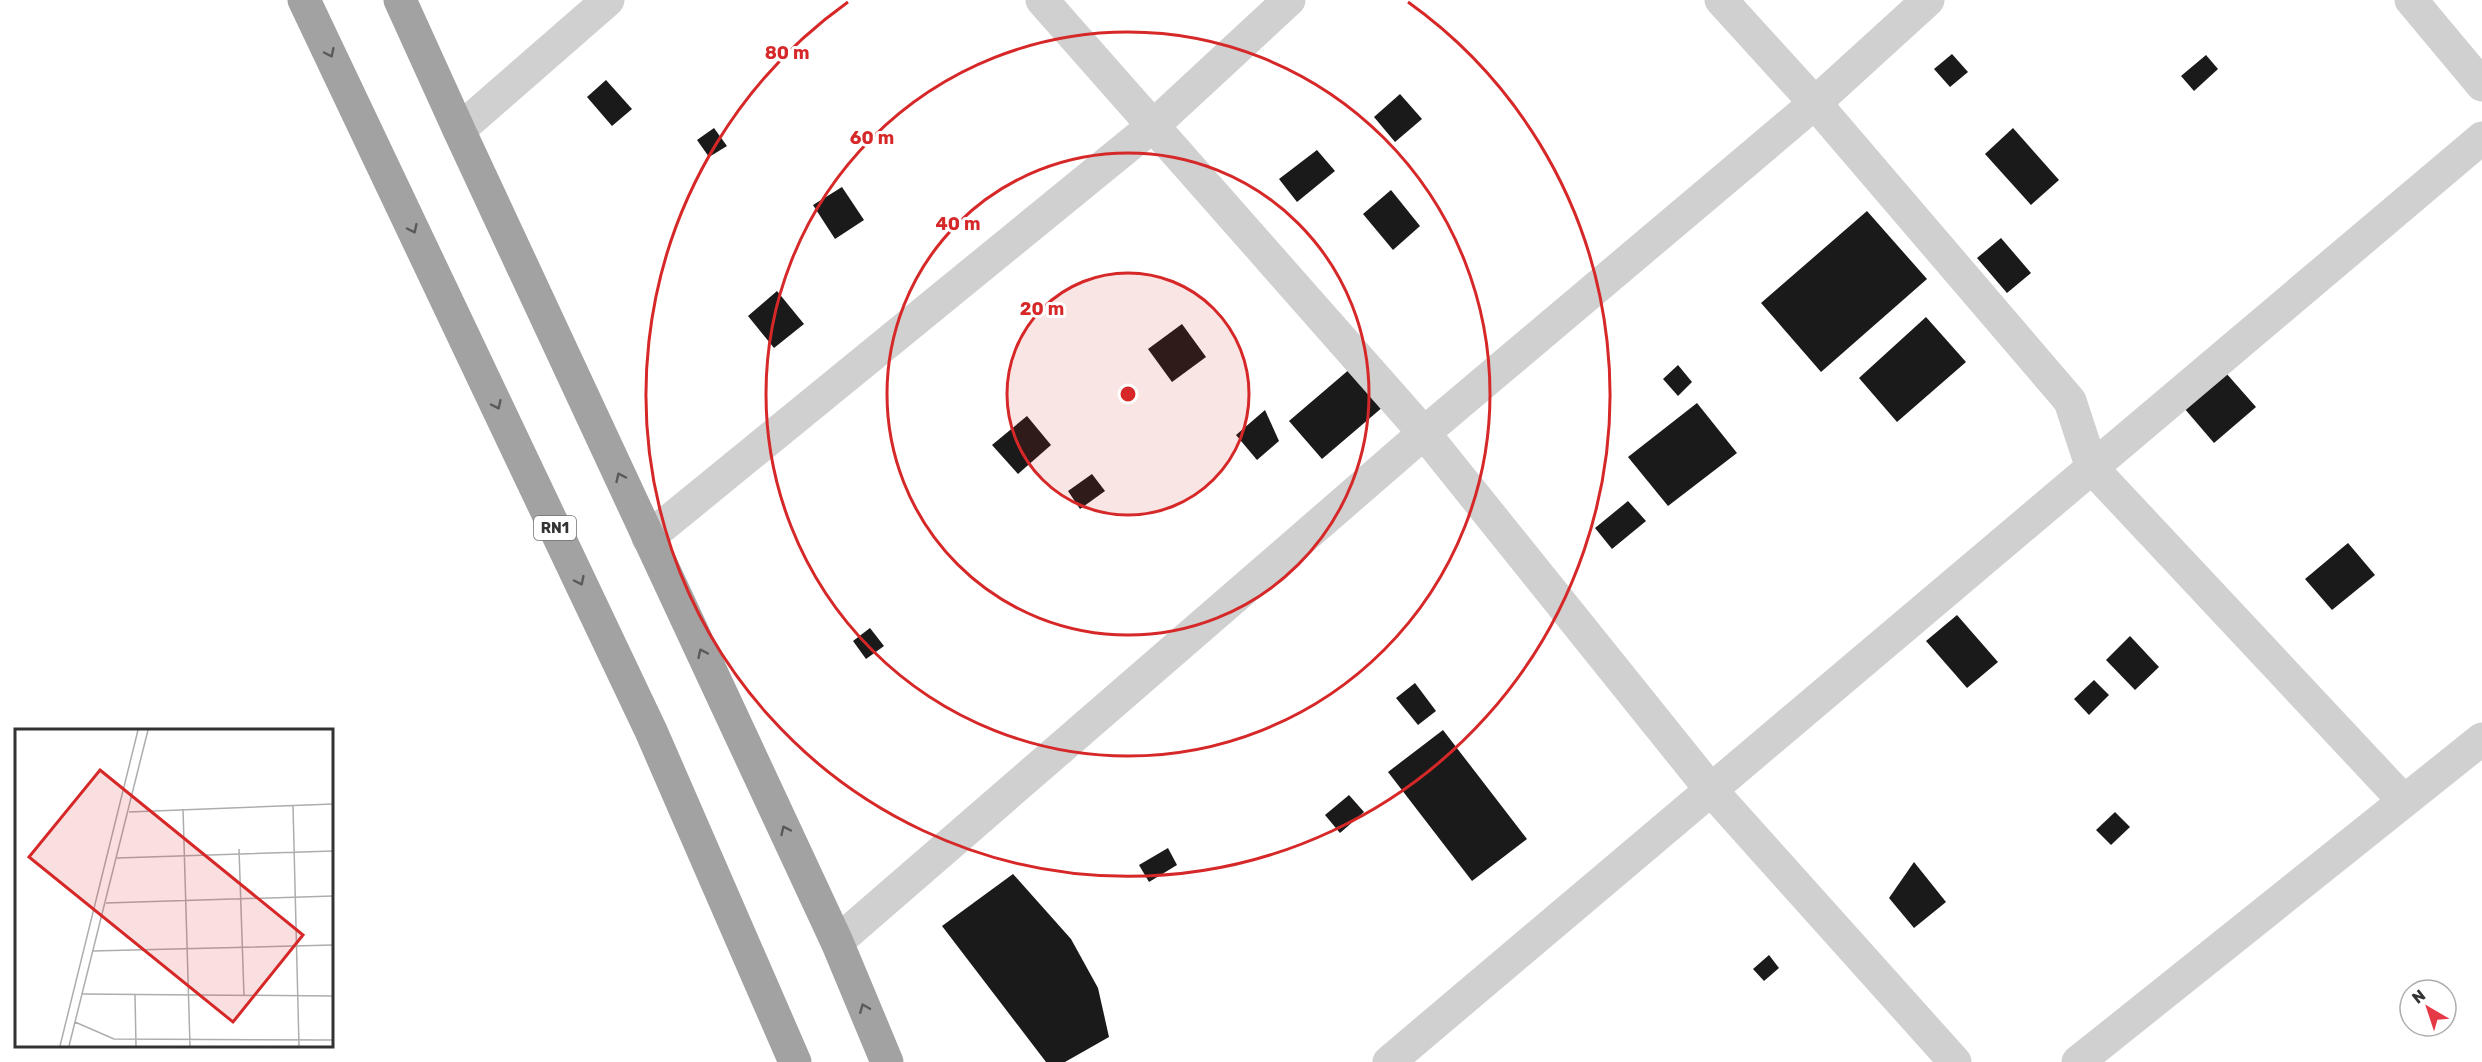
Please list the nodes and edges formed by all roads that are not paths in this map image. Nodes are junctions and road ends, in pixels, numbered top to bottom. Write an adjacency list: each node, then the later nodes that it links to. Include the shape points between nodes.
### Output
1 (304, 0): 21 (highway, RN1, one-way to 21, via 651,731)
2 (400, 0): 12 (highway)
3 (608, 0): 12 (street)
4 (1042, 0): 11 (street)
5 (1289, 0): 11 (street)
6 (1721, 0): 10 (street)
7 (1928, 0): 10 (street)
8 (2411, 0): 9 (street)
9 (2482, 85)
10 (1815, 103): 14 (street); 15 (street, via 2070,400)
11 (1154, 125): 14 (street); 16 (street)
12 (459, 130): 16 (highway, one-way to 12)
13 (2482, 138): 15 (street)
14 (1424, 433): 18 (street); 20 (street)
15 (2092, 468): 18 (street); 19 (street)
16 (648, 538): 20 (highway, one-way to 16)
17 (2482, 739): 19 (street)
18 (1711, 790): 23 (street); 24 (street)
19 (2403, 800): 25 (street)
20 (837, 942): 22 (highway, one-way to 20)
21 (795, 1062)
22 (886, 1062)
23 (1389, 1062)
24 (1955, 1062)
25 (2078, 1062)

